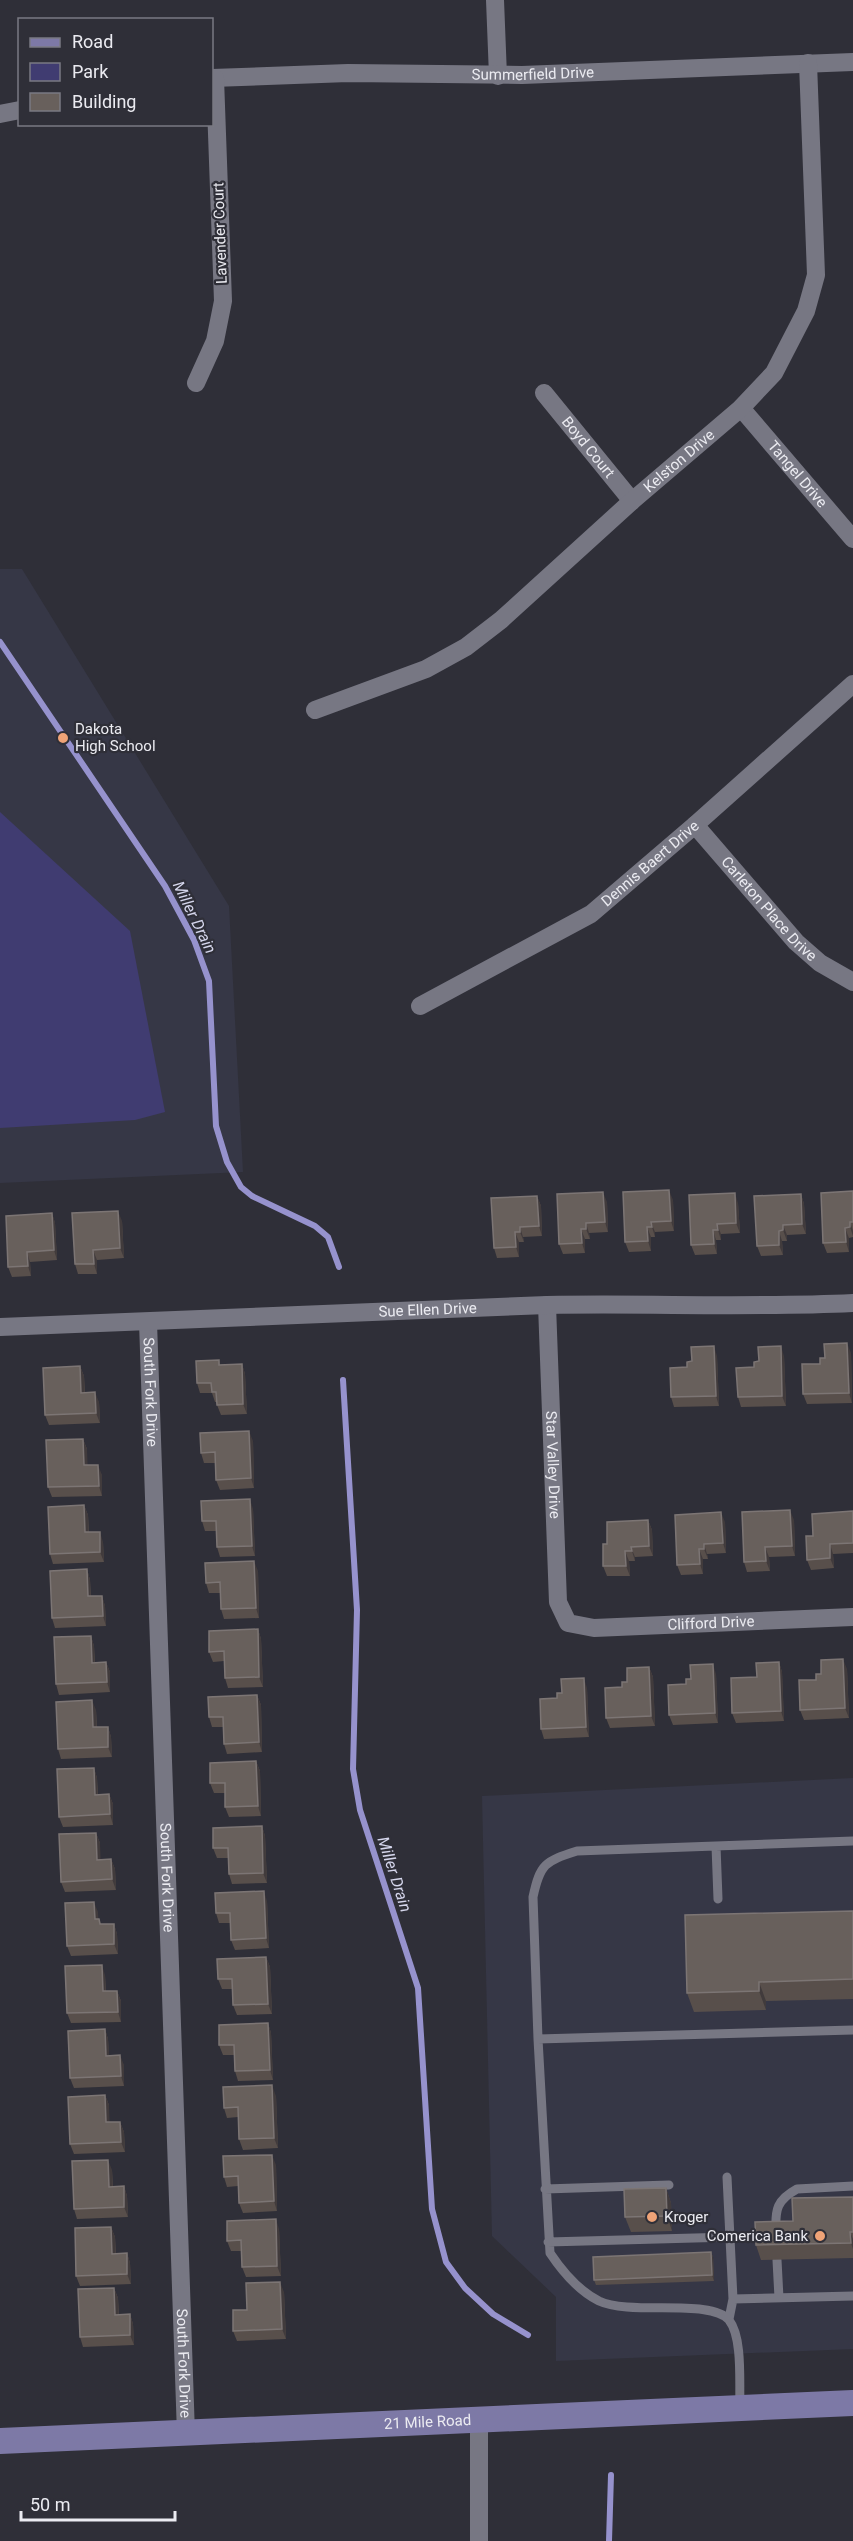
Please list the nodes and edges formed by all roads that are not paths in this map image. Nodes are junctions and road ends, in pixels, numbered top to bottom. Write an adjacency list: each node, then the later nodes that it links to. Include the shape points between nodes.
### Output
1 (495, 0): 4 (street)
2 (853, 62): 3 (street, Summerfield Drive)
3 (808, 63): 4 (street, Summerfield Drive); 10 (street, Kelston Drive, via 816,275 806,311 774,373)
4 (498, 76): 5 (street, Summerfield Drive, via 348,73)
5 (213, 78): 8 (street, Lavender Court, via 223,301 215,341)
6 (18, 110): 7 (street)
7 (0, 114)
8 (196, 383)
9 (544, 393): 11 (street, Boyd Court)
10 (741, 408): 11 (street, Kelston Drive); 12 (street, Tangel Drive)
11 (632, 501): 14 (street, Kelston Drive, via 466,647 426,669)
12 (853, 539)
13 (853, 684): 15 (street, Dennis Baert Drive)
14 (315, 710)
15 (695, 825): 16 (street, Carleton Place Drive, via 796,942 820,963); 17 (street, Dennis Baert Drive, via 591,914)
16 (853, 982)
17 (420, 1006)
18 (853, 1303): 19 (street, Sue Ellen Drive)
19 (547, 1305): 20 (street, Sue Ellen Drive); 23 (street, Star Valley Drive, via 558,1602)
20 (148, 1322): 21 (street, Sue Ellen Drive); 44 (street, South Fork Drive)
21 (0, 1328)
22 (853, 1617): 23 (street, Clifford Drive, via 594,1629)
23 (568, 1623)
24 (853, 1841): 25 (lane)
25 (716, 1846): 26 (lane); 28 (lane, via 576,1851 550,1859 537,1878 533,1897)
26 (718, 1899)
27 (853, 2030): 28 (lane)
28 (538, 2039): 32 (lane)
29 (727, 2177): 34 (lane)
30 (669, 2185): 32 (lane)
31 (853, 2186): 33 (lane, via 792,2191 775,2211)
32 (545, 2188): 35 (lane)
33 (776, 2236)
34 (731, 2238): 35 (lane); 39 (lane)
35 (548, 2242): 40 (lane, via 561,2269 599,2301 623,2308 695,2308)
36 (777, 2260): 38 (lane)
37 (853, 2296): 38 (lane)
38 (779, 2298): 39 (lane)
39 (733, 2299): 40 (lane)
40 (729, 2319): 42 (lane, via 737,2340)
41 (853, 2403): 42 (street, 21 Mile Road)
42 (740, 2408): 43 (street, 21 Mile Road)
43 (478, 2420): 44 (street, 21 Mile Road); 46 (street)
44 (186, 2433): 45 (street, 21 Mile Road)
45 (0, 2441)
46 (479, 2541)

